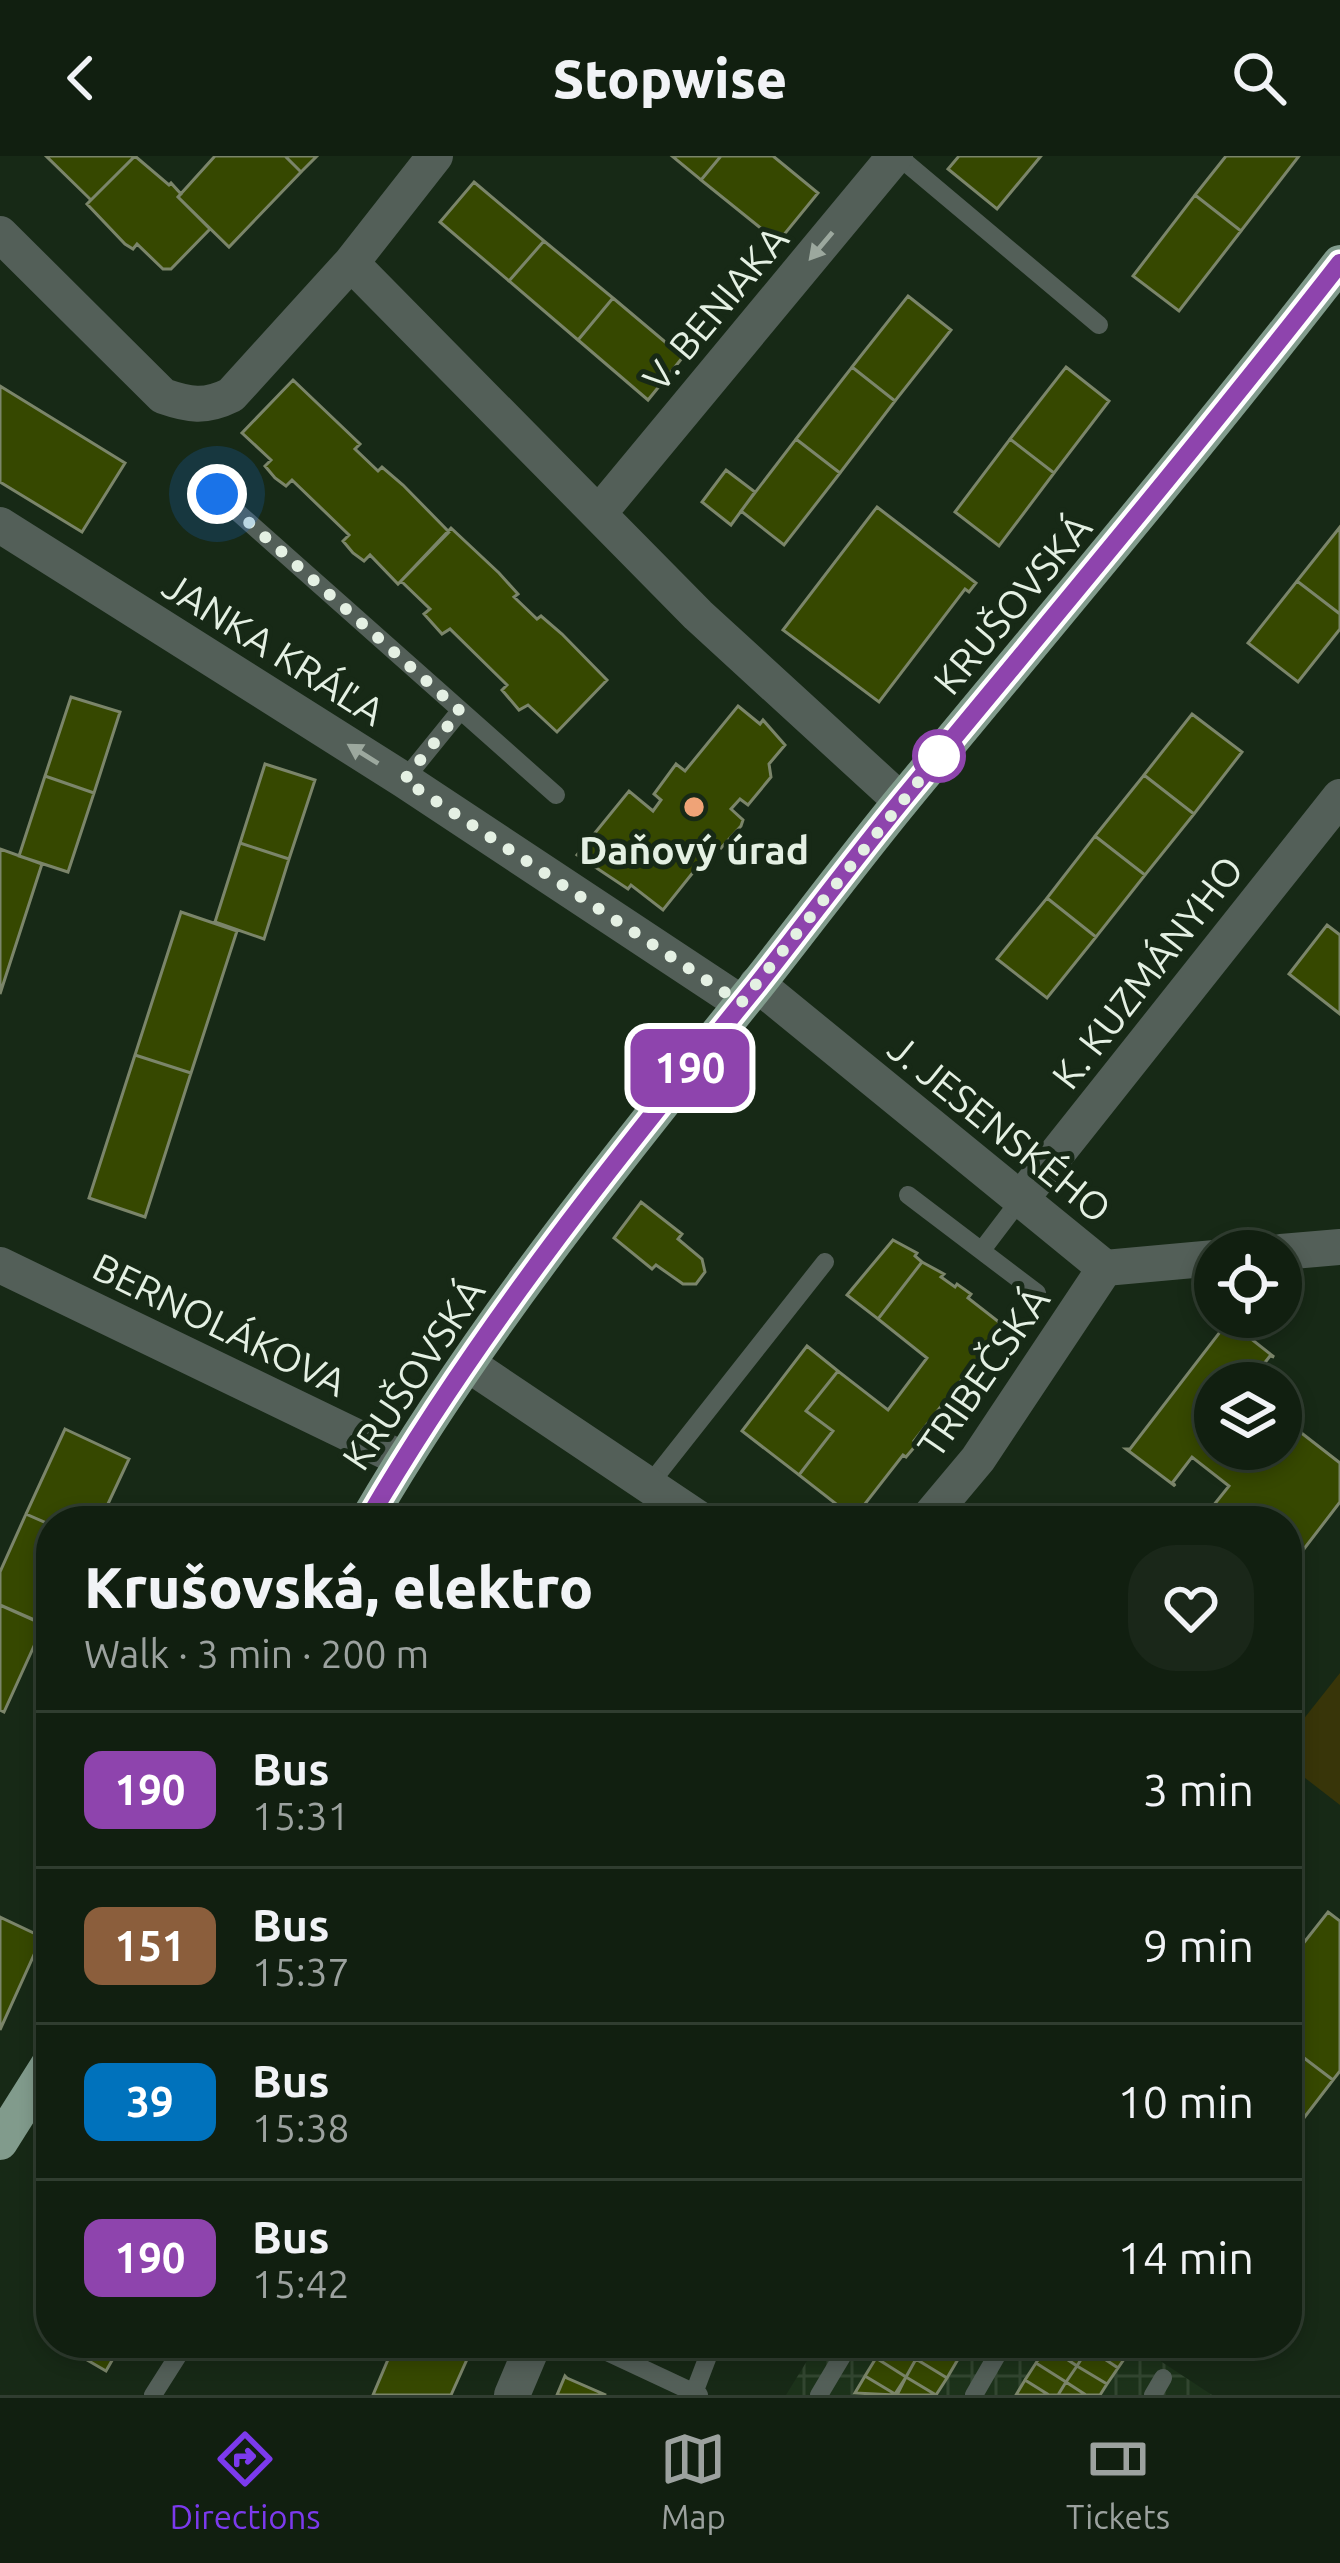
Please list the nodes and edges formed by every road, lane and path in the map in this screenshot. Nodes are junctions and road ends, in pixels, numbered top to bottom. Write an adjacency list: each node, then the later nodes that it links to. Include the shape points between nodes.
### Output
1 (435, 156): 4 (street)
2 (897, 156): 6 (lane); 8 (street, V. BENIAKA, one-way to 8)
3 (0, 234): 4 (street, via 163,396 189,405 230,395)
4 (351, 263): 8 (street)
5 (1340, 263): 14 (main road, KRUŠOVSKÁ)
6 (1099, 325)
7 (217, 494): 10 (lane)
8 (598, 513): 14 (street)
9 (0, 525): 11 (street, JANKA KRÁĽA, one-way to 9)
10 (460, 711): 11 (lane); 12 (lane)
11 (404, 780): 15 (street, JANKA KRÁĽA)
12 (556, 795)
13 (1340, 797): 17 (street, K. KUZMÁNYHO)
14 (901, 801): 15 (main road, KRUŠOVSKÁ)
15 (749, 994): 17 (street, J. JESENSKÉHO); 26 (main road, KRUŠOVSKÁ)
16 (908, 1195): 19 (lane)
17 (1020, 1200): 19 (lane); 24 (street, J. JESENSKÉHO)
18 (1340, 1247): 20 (street)
19 (982, 1250): 25 (lane)
20 (1302, 1250)
21 (1194, 1260): 24 (street, J. JESENSKÉHO)
22 (826, 1262): 28 (lane)
23 (0, 1264): 27 (street, BERNOLÁKOVA)
24 (1105, 1268): 31 (street, TRIBEČSKÁ)
25 (1037, 1293)
26 (468, 1364): 27 (main road, KRUŠOVSKÁ); 28 (street)
27 (403, 1459): 29 (main road, KRUŠOVSKÁ)
28 (649, 1485): 30 (street)
29 (376, 1506)
30 (680, 1506)
31 (939, 1506)
32 (36, 2085): 33 (main road)
33 (0, 2142)
34 (176, 2358): 41 (lane)
35 (528, 2358): 42 (street)
36 (620, 2358): 40 (lane)
37 (708, 2358): 40 (lane)
38 (841, 2358): 43 (lane)
39 (995, 2358): 44 (lane)
40 (697, 2394)
41 (153, 2395)
42 (512, 2395)
43 (819, 2395)
44 (974, 2395)

